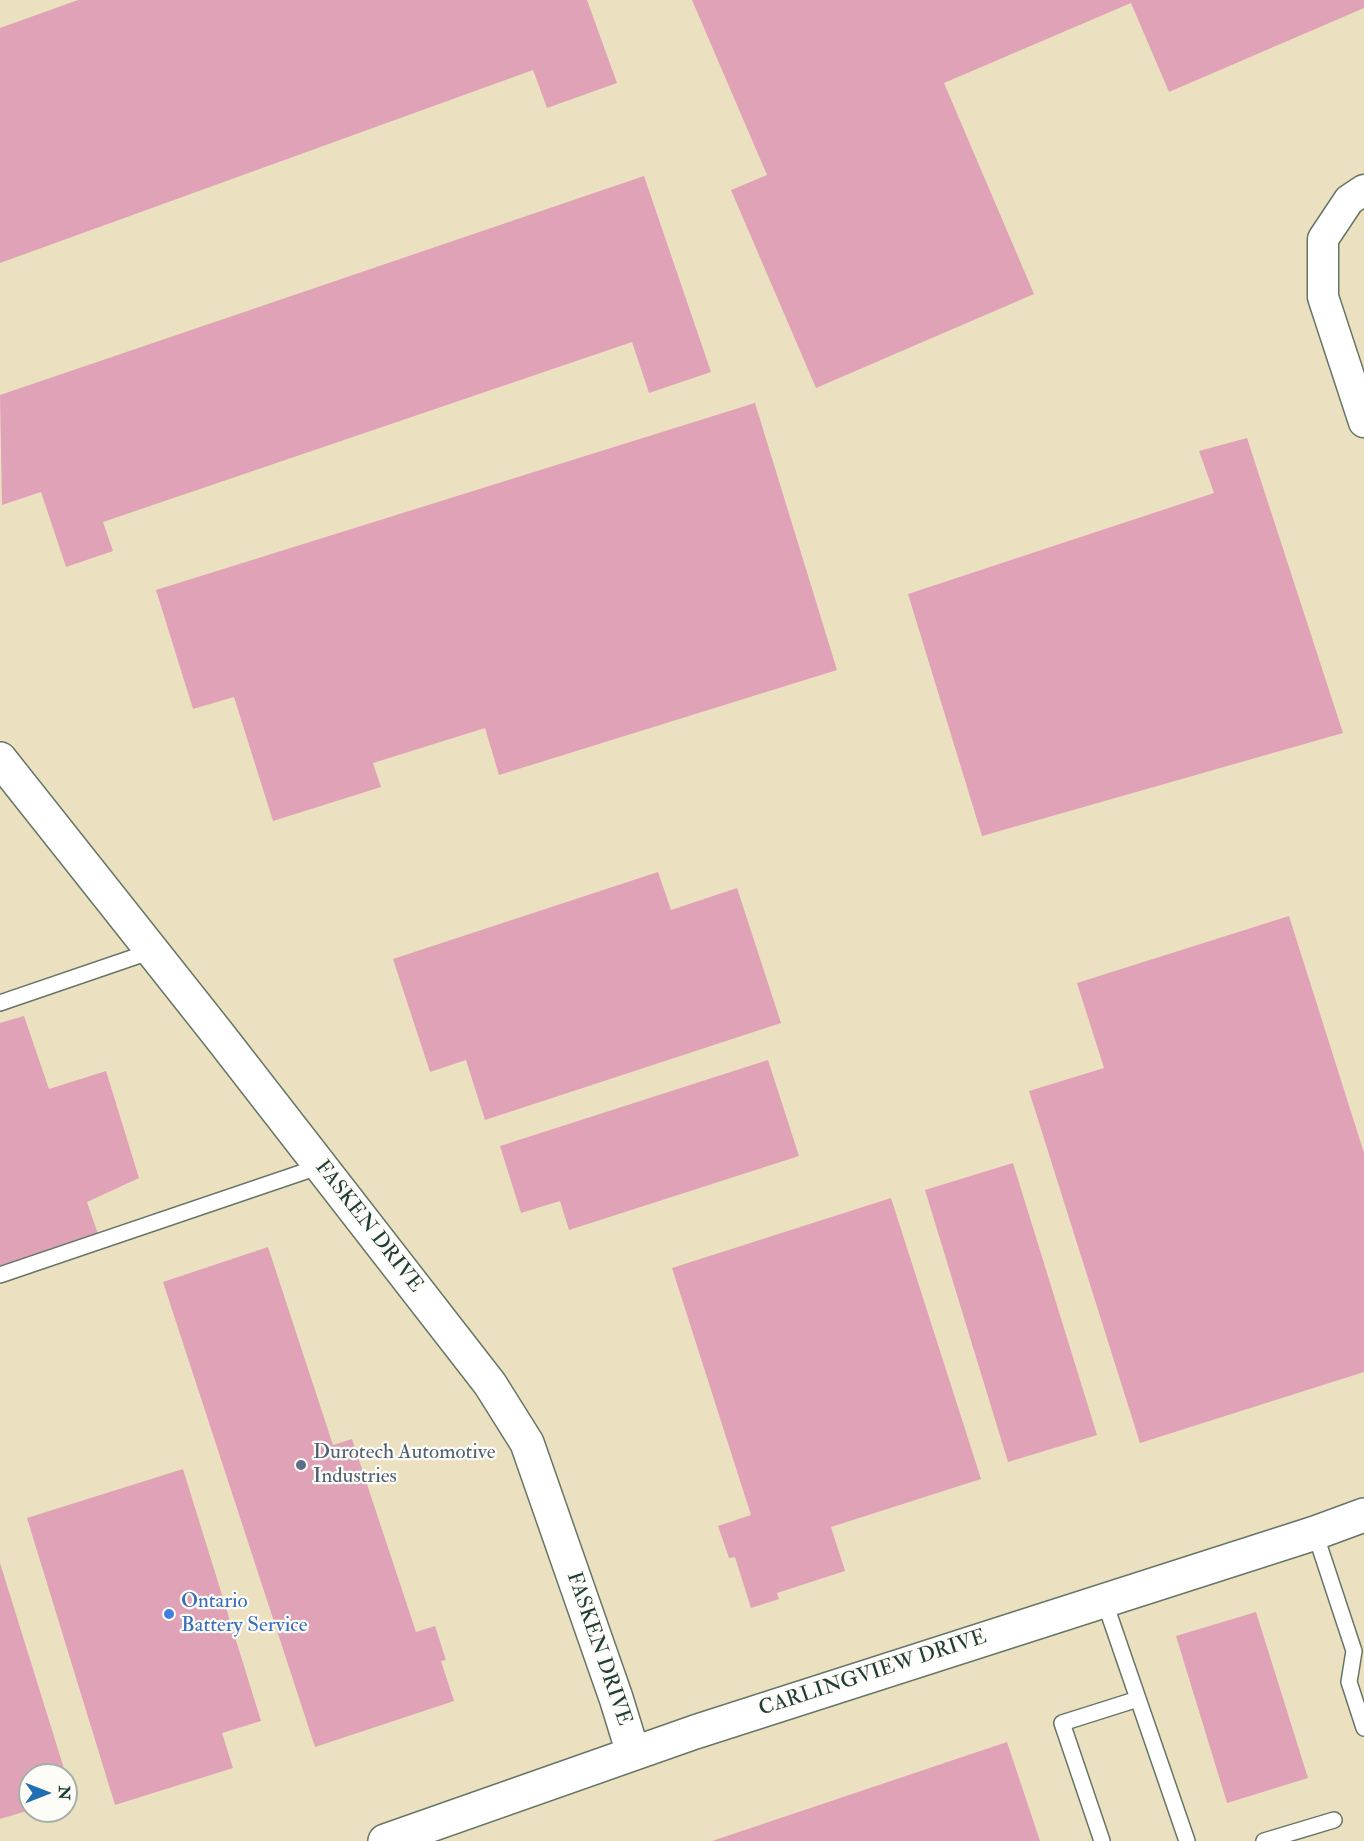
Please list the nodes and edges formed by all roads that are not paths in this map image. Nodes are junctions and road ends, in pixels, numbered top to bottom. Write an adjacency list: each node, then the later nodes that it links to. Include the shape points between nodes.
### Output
1 (1364, 190): 2 (street, via 1349,200 1323,239 1323,297)
2 (1364, 422)
3 (0, 759): 4 (street, FASKEN DRIVE)
4 (152, 951): 5 (lane); 6 (street, FASKEN DRIVE)
5 (0, 1003)
6 (321, 1166): 7 (lane); 14 (street, FASKEN DRIVE, via 490,1384 527,1443)
7 (0, 1275)
8 (1364, 1515): 9 (street, CARLINGVIEW DRIVE)
9 (1316, 1533): 10 (street, CARLINGVIEW DRIVE); 11 (lane)
10 (1104, 1600): 12 (lane); 14 (street, CARLINGVIEW DRIVE)
11 (1359, 1650): 13 (lane, via 1349,1682)
12 (1138, 1699): 17 (lane, via 1062,1724); 18 (lane)
13 (1364, 1728)
14 (633, 1753): 16 (street, CARLINGVIEW DRIVE)
15 (1334, 1820): 19 (lane)
16 (385, 1841)
17 (1102, 1841)
18 (1187, 1841)
19 (1264, 1841)

